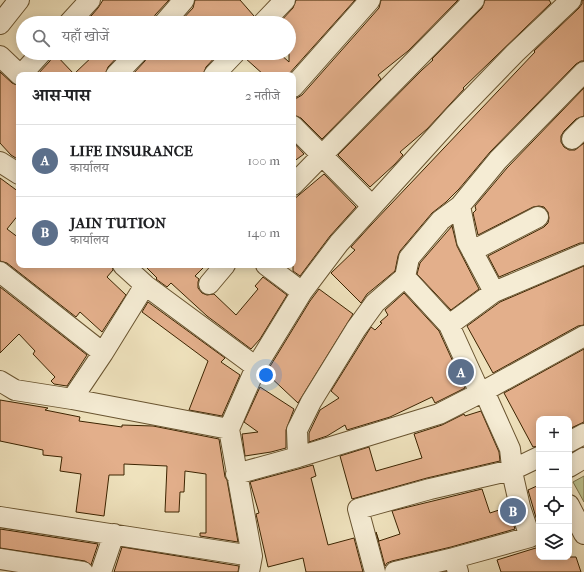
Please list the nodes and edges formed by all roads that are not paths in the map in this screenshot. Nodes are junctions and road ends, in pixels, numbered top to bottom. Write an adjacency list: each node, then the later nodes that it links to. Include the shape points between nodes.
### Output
1 (19, 0): 11 (street)
2 (90, 0): 8 (street)
3 (184, 0): 9 (street)
4 (285, 0): 10 (street)
5 (370, 0): 19 (street)
6 (474, 0): 21 (street)
7 (571, 0): 25 (street, via 454,116)
8 (75, 16)
9 (170, 16)
10 (270, 16)
11 (0, 24)
12 (0, 56): 15 (street)
13 (34, 60): 16 (street)
14 (131, 60): 17 (street)
15 (17, 72)
16 (23, 72)
17 (119, 72)
18 (584, 72): 26 (street, via 498,160)
19 (296, 84)
20 (296, 129): 21 (street)
21 (322, 157): 24 (street); 25 (street)
22 (0, 162): 23 (street)
23 (16, 172)
24 (296, 182)
25 (372, 206): 37 (street, via 339,243)
26 (460, 206): 28 (street, via 467,241); 34 (street, via 441,220 409,258)
27 (538, 217): 28 (street)
28 (472, 251): 38 (street)
29 (584, 254): 38 (street)
30 (126, 268): 36 (street)
31 (222, 268): 35 (street)
32 (270, 268): 37 (street)
33 (0, 272): 41 (street)
34 (405, 277): 39 (street); 49 (street, via 375,303 311,402 297,430)
35 (209, 284)
36 (145, 285): 41 (street); 42 (street)
37 (302, 292): 42 (street)
38 (494, 292): 39 (street)
39 (449, 325): 44 (street)
40 (584, 336): 44 (street)
41 (103, 353): 45 (street)
42 (256, 367): 46 (street)
43 (0, 381): 45 (street, via 15,390)
44 (482, 392): 49 (street, via 439,414); 53 (street, via 510,449)
45 (72, 399): 46 (street)
46 (228, 429): 54 (street)
47 (584, 434): 48 (street)
48 (572, 440)
49 (298, 457): 54 (street)
50 (536, 458): 53 (street)
51 (584, 458): 52 (street)
52 (572, 464)
53 (512, 470): 61 (street, via 530,538); 64 (street, via 358,509)
54 (236, 474): 60 (street)
55 (572, 511): 58 (street)
56 (0, 516): 57 (street)
57 (114, 534): 60 (street); 63 (street)
58 (584, 534)
59 (0, 559): 62 (street)
60 (250, 564)
61 (456, 565): 65 (street)
62 (83, 572)
63 (101, 572)
64 (374, 572)
65 (395, 572)

